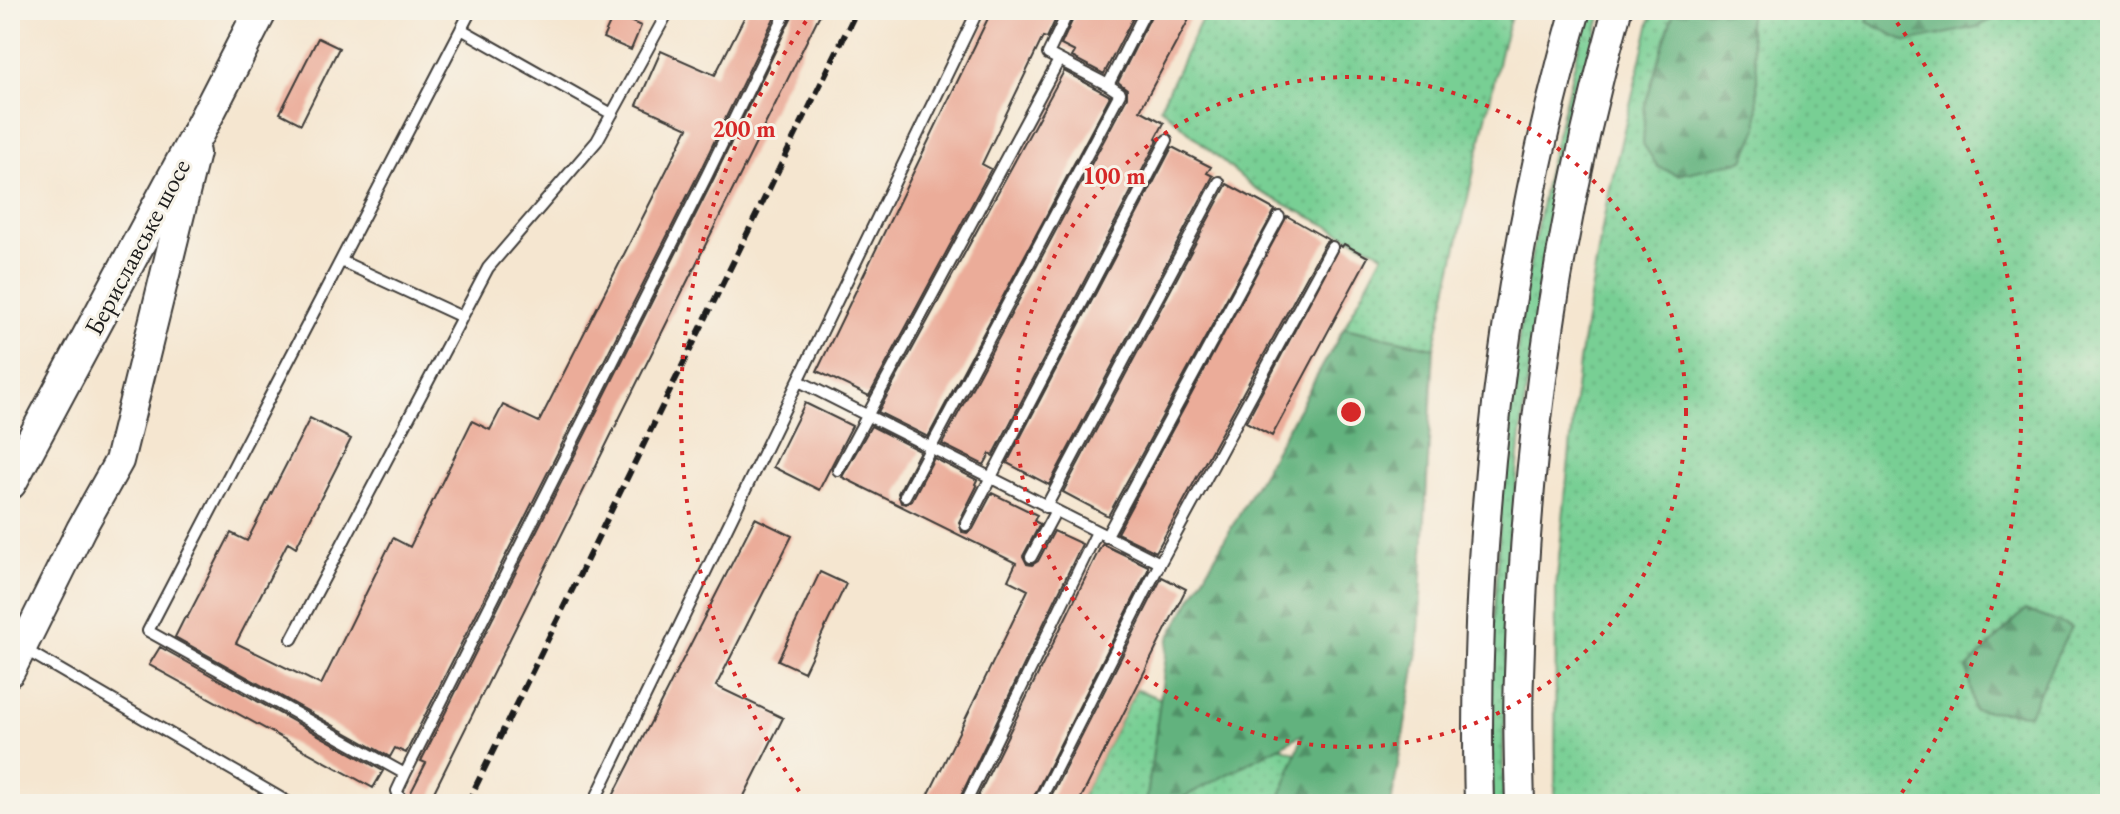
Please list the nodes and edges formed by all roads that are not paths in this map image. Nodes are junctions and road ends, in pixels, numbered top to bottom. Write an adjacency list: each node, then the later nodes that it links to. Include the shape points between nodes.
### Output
1 (261, 10): 14 (main road, Бериславське шосе)
2 (471, 10): 10 (lane)
3 (669, 10): 13 (lane)
4 (787, 10): 35 (lane)
5 (978, 10): 21 (lane)
6 (1069, 10): 11 (lane, via 1048,54)
7 (1146, 10): 12 (lane)
8 (1576, 10): 41 (street, via 1540,151 1500,381 1482,590)
9 (1617, 10): 42 (street, via 1553,297 1534,432 1518,680)
10 (461, 29): 13 (lane); 19 (lane)
11 (1059, 60): 12 (lane); 22 (lane)
12 (1108, 85): 23 (lane, via 1120,93)
13 (612, 114): 20 (lane, via 597,141 488,268)
14 (202, 125): 26 (main road, Бериславське шосе); 34 (street, via 119,461)
15 (1167, 140): 25 (lane)
16 (1219, 182): 28 (lane)
17 (1279, 217): 30 (lane)
18 (1332, 247): 32 (lane)
19 (341, 261): 20 (lane); 35 (lane, via 148,631)
20 (462, 317): 33 (lane)
21 (799, 381): 22 (lane); 38 (lane)
22 (868, 416): 23 (lane); 24 (lane)
23 (930, 448): 25 (lane); 27 (lane)
24 (838, 470)
25 (989, 478): 28 (lane); 29 (lane)
26 (10, 483)
27 (905, 496)
28 (1050, 509): 30 (lane); 31 (lane)
29 (966, 525)
30 (1101, 535): 32 (lane); 39 (lane)
31 (1031, 557)
32 (1160, 563): 40 (lane)
33 (292, 639)
34 (14, 652): 36 (lane)
35 (405, 774): 37 (lane, via 397,791)
36 (291, 804)
37 (402, 804)
38 (593, 804)
39 (965, 804)
40 (1038, 804)
41 (1479, 804)
42 (1520, 804)

